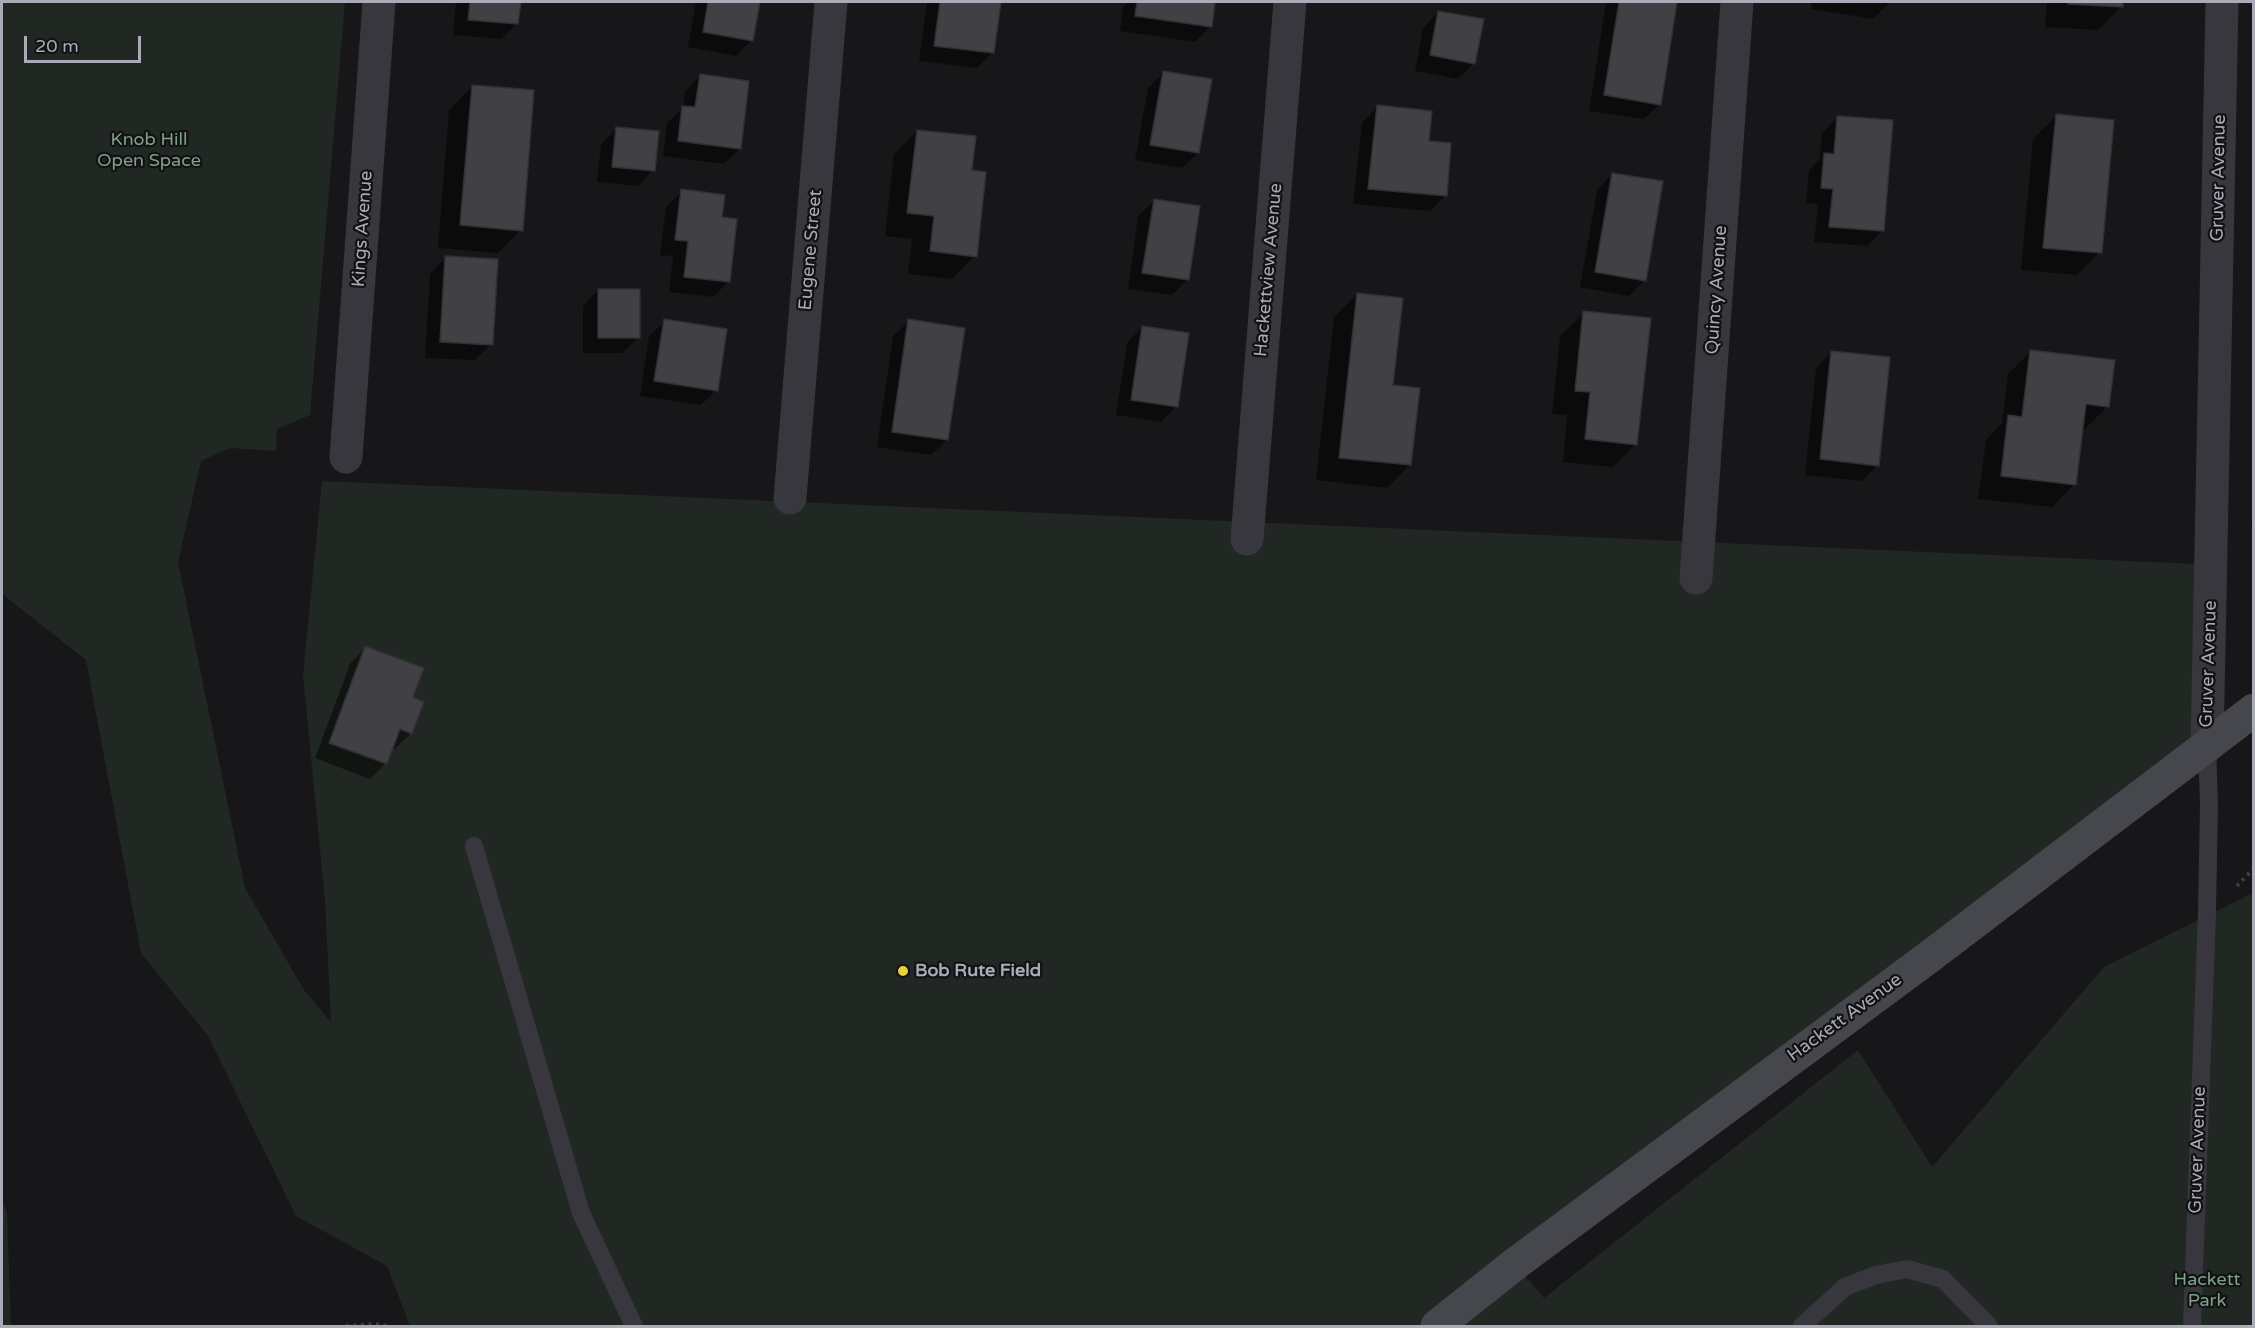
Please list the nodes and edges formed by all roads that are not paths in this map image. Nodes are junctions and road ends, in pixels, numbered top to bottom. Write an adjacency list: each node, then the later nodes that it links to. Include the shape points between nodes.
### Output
1 (379, 2): 6 (street, Kings Avenue)
2 (831, 2): 7 (street, Eugene Street)
3 (1290, 2): 8 (street, Hackettview Avenue)
4 (1737, 2): 9 (street, Quincy Avenue)
5 (2222, 2): 11 (street, Gruver Avenue)
6 (346, 457)
7 (790, 498)
8 (1247, 539)
9 (1696, 578)
10 (2253, 710): 11 (main road, Hackett Avenue)
11 (2207, 746): 14 (main road, Hackett Avenue, via 1515,1263); 17 (lane, Gruver Avenue, via 2210,804)
12 (474, 846): 13 (lane, via 581,1213)
13 (634, 1326)
14 (1437, 1326)
15 (1802, 1326): 16 (lane, via 1845,1287 1907,1269 1943,1278)
16 (1989, 1326)
17 (2192, 1326)

